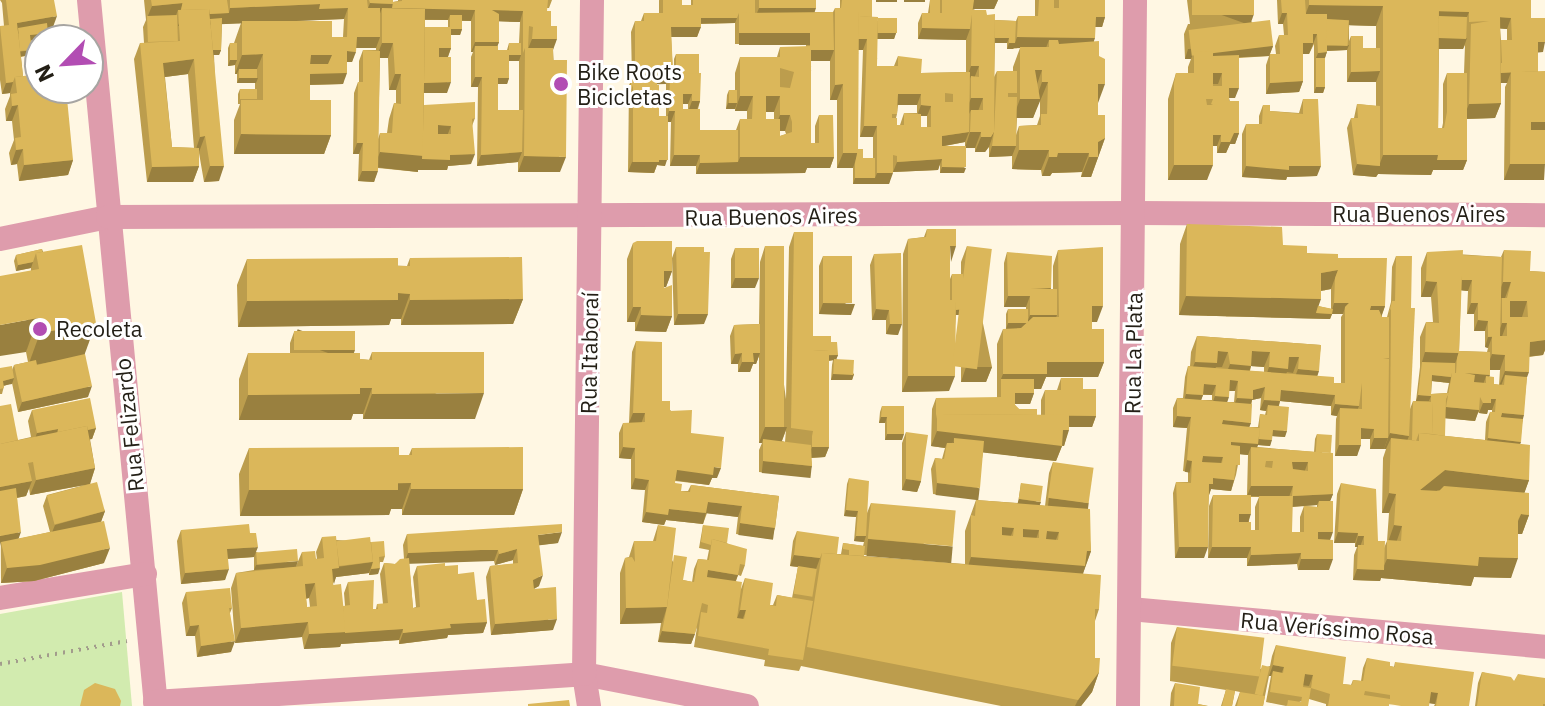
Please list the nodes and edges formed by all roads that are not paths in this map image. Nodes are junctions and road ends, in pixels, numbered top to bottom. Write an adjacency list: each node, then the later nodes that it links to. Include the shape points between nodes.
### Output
1 (89, 0): 6 (street, Rua Felizardo)
2 (592, 0): 7 (street, Rua Itaboraí)
3 (1135, 0): 4 (street, Rua La Plata)
4 (1135, 213): 5 (street, Rua Buenos Aires); 7 (street, Rua Buenos Aires); 11 (street, Rua La Plata)
5 (1545, 215)
6 (108, 217): 7 (street, Rua Buenos Aires); 8 (street, Rua Buenos Aires); 9 (street, Rua Felizardo)
7 (590, 217): 13 (street, Rua Itaboraí)
8 (0, 239)
9 (145, 574): 10 (street); 14 (street, Rua Felizardo)
10 (0, 598)
11 (1130, 609): 12 (street, Rua Veríssimo Rosa); 17 (street, Rua La Plata)
12 (1545, 647)
13 (584, 674): 14 (street); 15 (street, Rua Itaboraí); 16 (street)
14 (155, 704)
15 (589, 706)
16 (747, 706)
17 (1128, 706)

